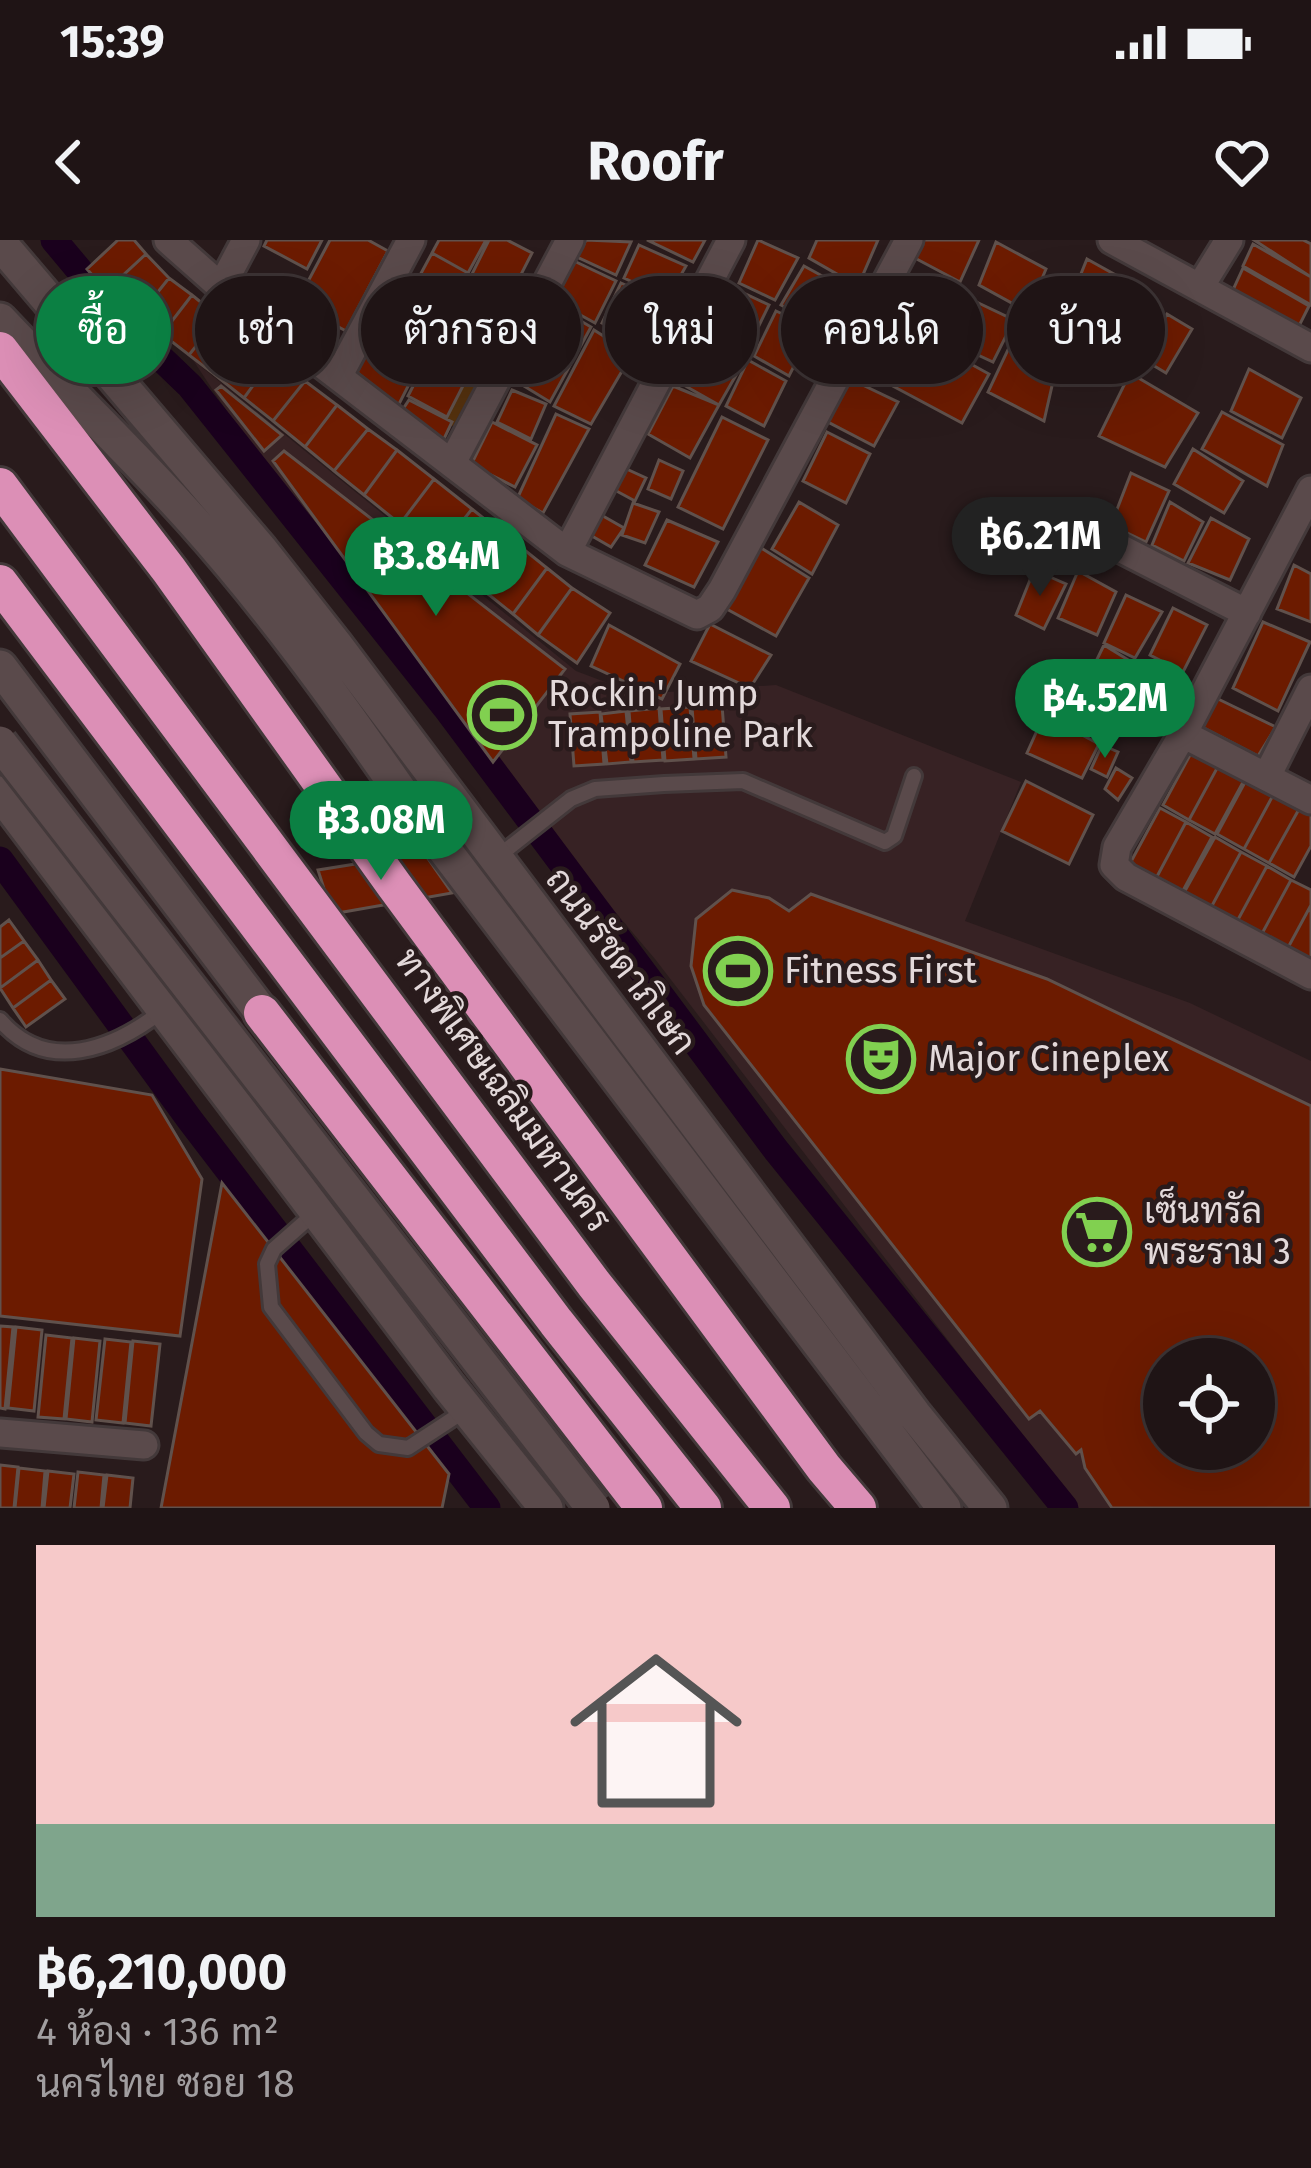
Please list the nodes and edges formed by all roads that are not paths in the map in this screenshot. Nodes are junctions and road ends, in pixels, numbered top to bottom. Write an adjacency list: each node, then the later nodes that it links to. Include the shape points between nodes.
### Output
1 (168, 240): 10 (street)
2 (246, 240): 11 (street)
3 (411, 240): 16 (street)
4 (570, 240): 17 (street)
5 (731, 240): 21 (street)
6 (909, 240): 21 (street, via 710,608 686,613)
7 (1112, 240): 12 (street)
8 (1229, 240): 12 (street)
9 (0, 243): 33 (main road, ถนนรัชดาภิเษก, via 261,550)
10 (209, 276)
11 (227, 276)
12 (1200, 287): 14 (street)
13 (0, 320): 42 (main road, ถนนรัชดาภิเษก, via 260,600)
14 (1311, 348)
15 (0, 350): 48 (highway)
16 (339, 375): 17 (street)
17 (452, 463): 21 (street)
18 (0, 486): 47 (highway, ทางพิเศษเฉลิมมหานคร, via 594,1284)
19 (1311, 490): 23 (street)
20 (1063, 519): 23 (street)
21 (566, 552)
22 (0, 583): 46 (highway)
23 (1247, 614): 26 (street)
24 (0, 667): 32 (main road)
25 (1311, 689): 29 (street)
26 (1183, 734): 29 (street); 34 (street, via 1114,865)
27 (0, 743): 44 (main road, bridge)
28 (914, 776): 33 (lane, via 885,842 743,781 595,789 545,816)
29 (1268, 776): 31 (street)
30 (0, 793): 37 (main road)
31 (1311, 800)
32 (122, 828): 35 (main road); 37 (main road)
33 (496, 858): 49 (main road, ถนนรัชดาภิเษก)
34 (1311, 975)
35 (262, 1013): 45 (highway)
36 (0, 1020): 37 (lane, via 46,1051 89,1051)
37 (149, 1020): 38 (main road)
38 (304, 1222): 39 (main road); 39 (lane, via 268,1264 271,1307 366,1433 394,1448 423,1442)
39 (466, 1409): 43 (main road)
40 (0, 1433): 41 (street)
41 (144, 1445)
42 (941, 1504)
43 (546, 1508)
44 (593, 1508)
45 (644, 1508)
46 (703, 1508)
47 (772, 1508)
48 (858, 1508)
49 (990, 1508)

